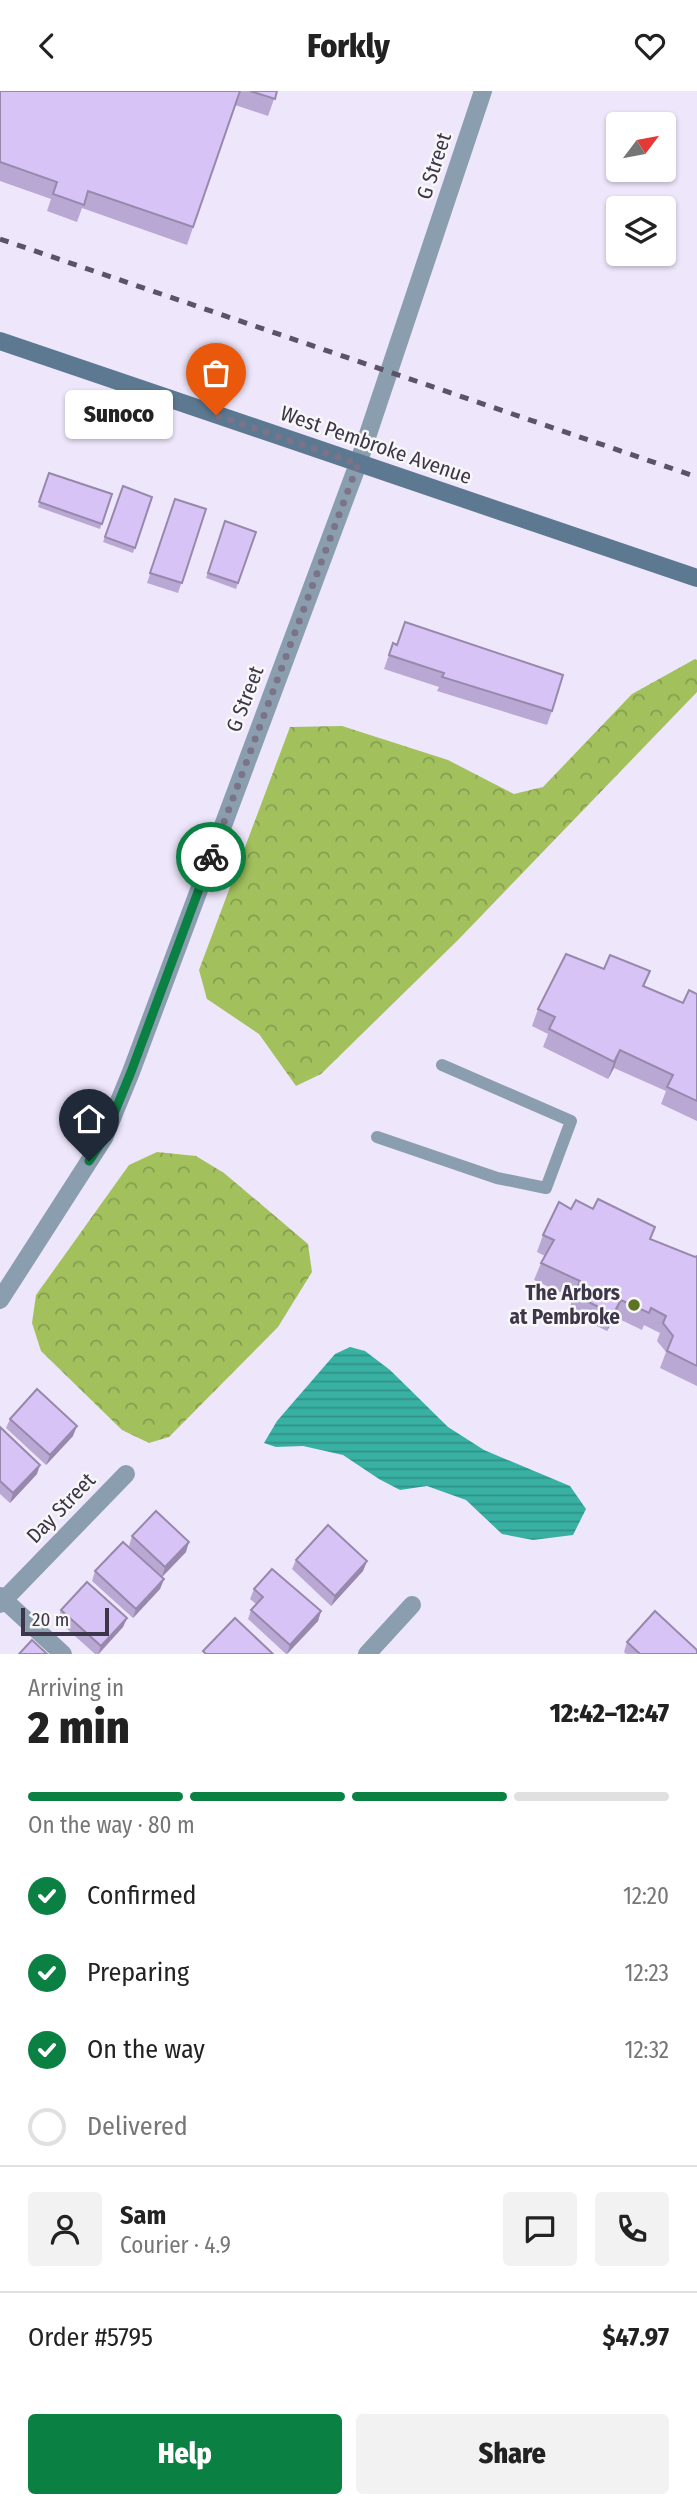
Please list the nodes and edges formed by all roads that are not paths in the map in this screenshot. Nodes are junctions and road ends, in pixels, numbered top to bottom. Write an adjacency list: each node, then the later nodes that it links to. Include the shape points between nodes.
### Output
1 (482, 91): 3 (street, G Street)
2 (0, 341): 3 (main road, West Pembroke Avenue)
3 (358, 464): 4 (main road, West Pembroke Avenue); 7 (street, G Street, via 104,1138)
4 (697, 578)
5 (442, 1065): 6 (lane, via 571,1121 546,1188 497,1178)
6 (377, 1137)
7 (0, 1300)
8 (126, 1474): 9 (street, Day Street)
9 (1, 1600): 11 (street)
10 (412, 1605): 12 (street)
11 (63, 1654)
12 (368, 1654)

